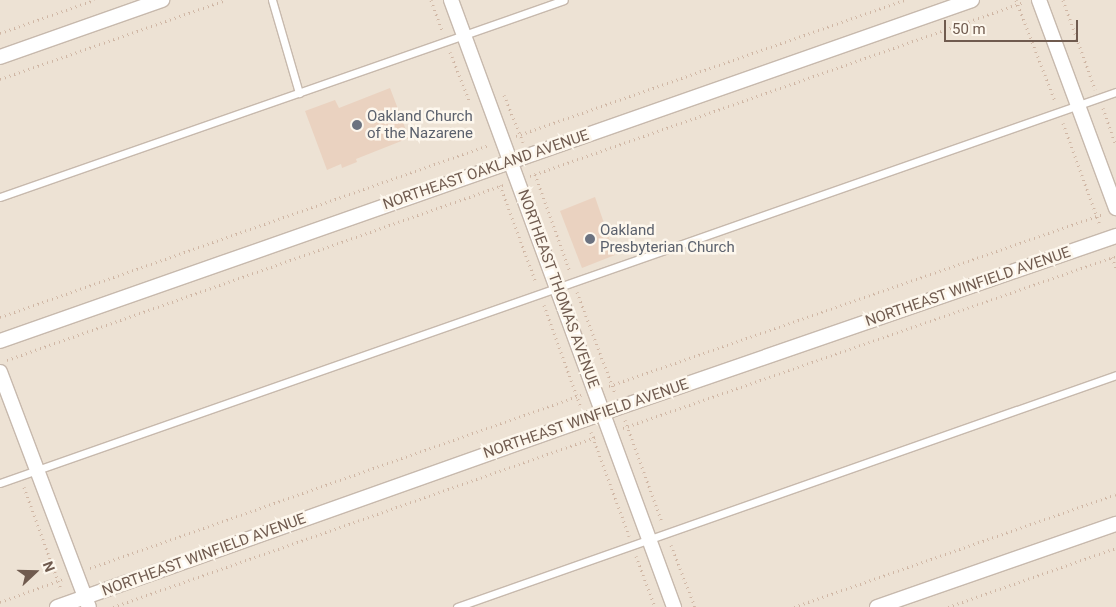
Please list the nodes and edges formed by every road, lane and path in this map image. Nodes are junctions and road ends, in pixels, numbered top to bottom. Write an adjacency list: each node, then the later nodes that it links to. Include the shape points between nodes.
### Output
1 (94, 0): 12 (path)
2 (162, 0): 14 (street)
3 (226, 0): 15 (path)
4 (272, 0): 17 (lane)
5 (451, 0): 13 (street, NORTHEAST THOMAS AVENUE)
6 (564, 0): 13 (lane)
7 (905, 0): 22 (path)
8 (972, 0): 25 (street, NORTHEAST OAKLAND AVENUE)
9 (1016, 0): 21 (path)
10 (1039, 0): 20 (street)
11 (1063, 0): 19 (path)
12 (0, 33)
13 (464, 35): 17 (lane); 23 (street, NORTHEAST THOMAS AVENUE)
14 (0, 57)
15 (0, 79)
16 (503, 90): 22 (path)
17 (299, 92): 27 (lane)
18 (1116, 92): 19 (lane)
19 (1099, 98): 20 (lane); 24 (path)
20 (1078, 105): 21 (lane); 28 (street)
21 (1059, 112): 29 (path); 32 (lane)
22 (519, 134): 23 (path); 25 (path)
23 (503, 140): 26 (street, NORTHEAST THOMAS AVENUE); 34 (path)
24 (1116, 145)
25 (528, 155): 26 (street, NORTHEAST OAKLAND AVENUE); 32 (path)
26 (511, 161): 33 (street, NORTHEAST THOMAS AVENUE); 35 (street, NORTHEAST OAKLAND AVENUE)
27 (0, 197)
28 (1113, 210): 29 (path)
29 (1097, 216): 30 (path); 38 (path)
30 (1110, 238): 31 (path); 40 (street, NORTHEAST WINFIELD AVENUE)
31 (1116, 268)
32 (573, 281): 33 (lane); 38 (path)
33 (556, 286): 39 (street, NORTHEAST THOMAS AVENUE); 42 (lane)
34 (0, 317)
35 (0, 341)
36 (0, 372): 42 (street)
37 (1116, 375): 47 (lane)
38 (611, 385): 39 (path); 40 (path)
39 (595, 390): 41 (street, NORTHEAST THOMAS AVENUE); 50 (path)
40 (622, 406): 41 (street, NORTHEAST WINFIELD AVENUE); 47 (path)
41 (603, 413): 48 (street, NORTHEAST THOMAS AVENUE); 53 (street, NORTHEAST WINFIELD AVENUE)
42 (37, 470): 43 (lane); 50 (street)
43 (20, 476): 44 (lane); 51 (path)
44 (0, 483)
45 (1116, 494): 58 (path)
46 (1116, 524): 59 (street)
47 (666, 534): 48 (lane); 57 (path)
48 (649, 540): 55 (lane); 56 (street, NORTHEAST THOMAS AVENUE)
49 (1116, 548): 60 (path)
50 (76, 572): 51 (path); 53 (street)
51 (58, 582): 52 (path); 54 (path)
52 (0, 602)
53 (87, 602): 54 (street, NORTHEAST WINFIELD AVENUE)
54 (62, 605)
55 (457, 607)
56 (674, 607)
57 (695, 607)
58 (794, 607)
59 (877, 607)
60 (948, 607)

